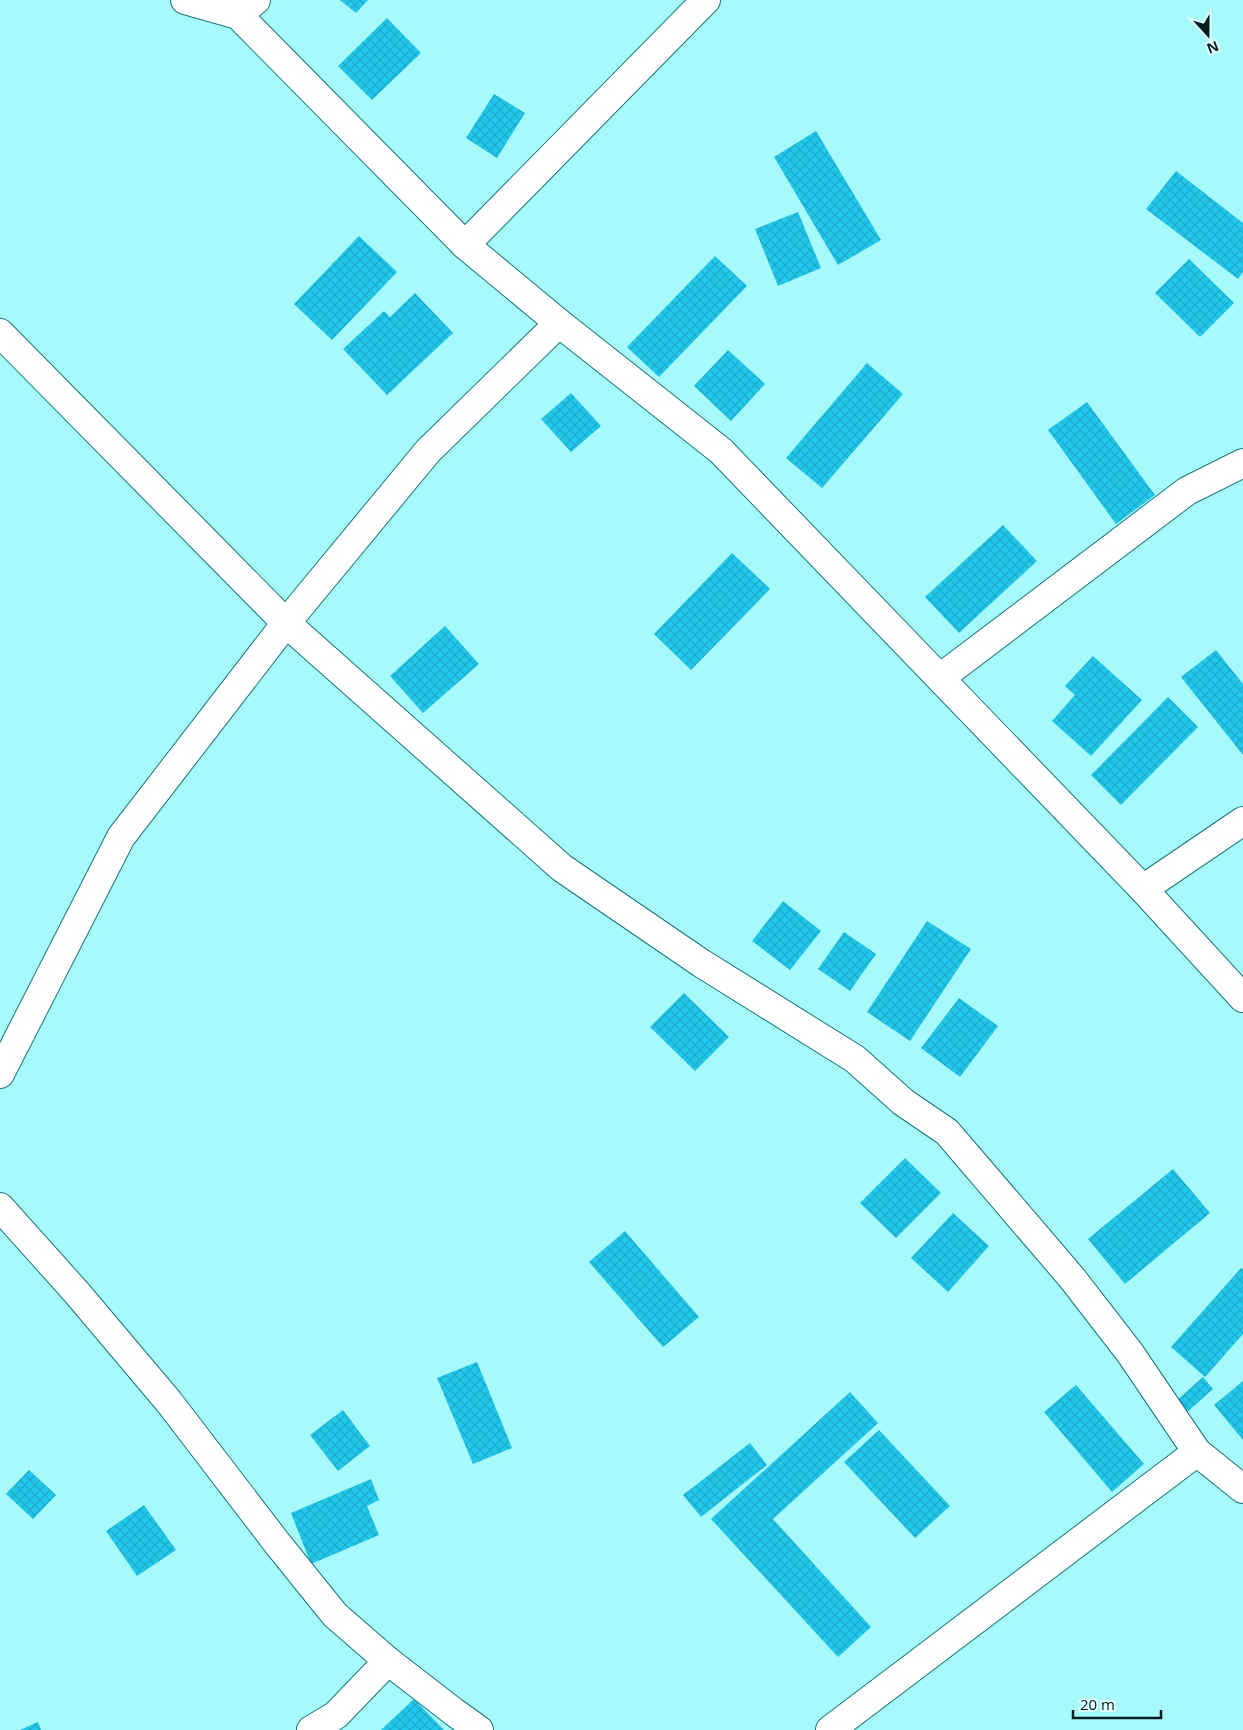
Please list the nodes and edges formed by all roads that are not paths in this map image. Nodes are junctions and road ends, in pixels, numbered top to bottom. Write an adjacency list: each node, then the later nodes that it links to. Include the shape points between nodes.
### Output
1 (185, 0): 3 (street)
2 (706, 0): 4 (street)
3 (247, 8): 4 (street)
4 (465, 245): 5 (street)
5 (559, 323): 8 (street, via 428,451); 9 (street, via 721,451)
6 (0, 333): 8 (street)
7 (1243, 463): 9 (street, via 1186,491)
8 (286, 623): 13 (street, via 121,837); 15 (street, via 562,868 701,963 855,1060 903,1102 947,1132 1072,1278 1130,1354)
9 (940, 678): 11 (street)
10 (1243, 821): 11 (street)
11 (1143, 890): 12 (street)
12 (1243, 998)
13 (0, 1074)
14 (0, 1207): 17 (street, via 169,1402 335,1615)
15 (1197, 1452): 16 (street); 20 (street)
16 (1243, 1490)
17 (388, 1661): 18 (street, via 336,1715); 19 (street)
18 (311, 1730)
19 (479, 1730)
20 (830, 1730)

